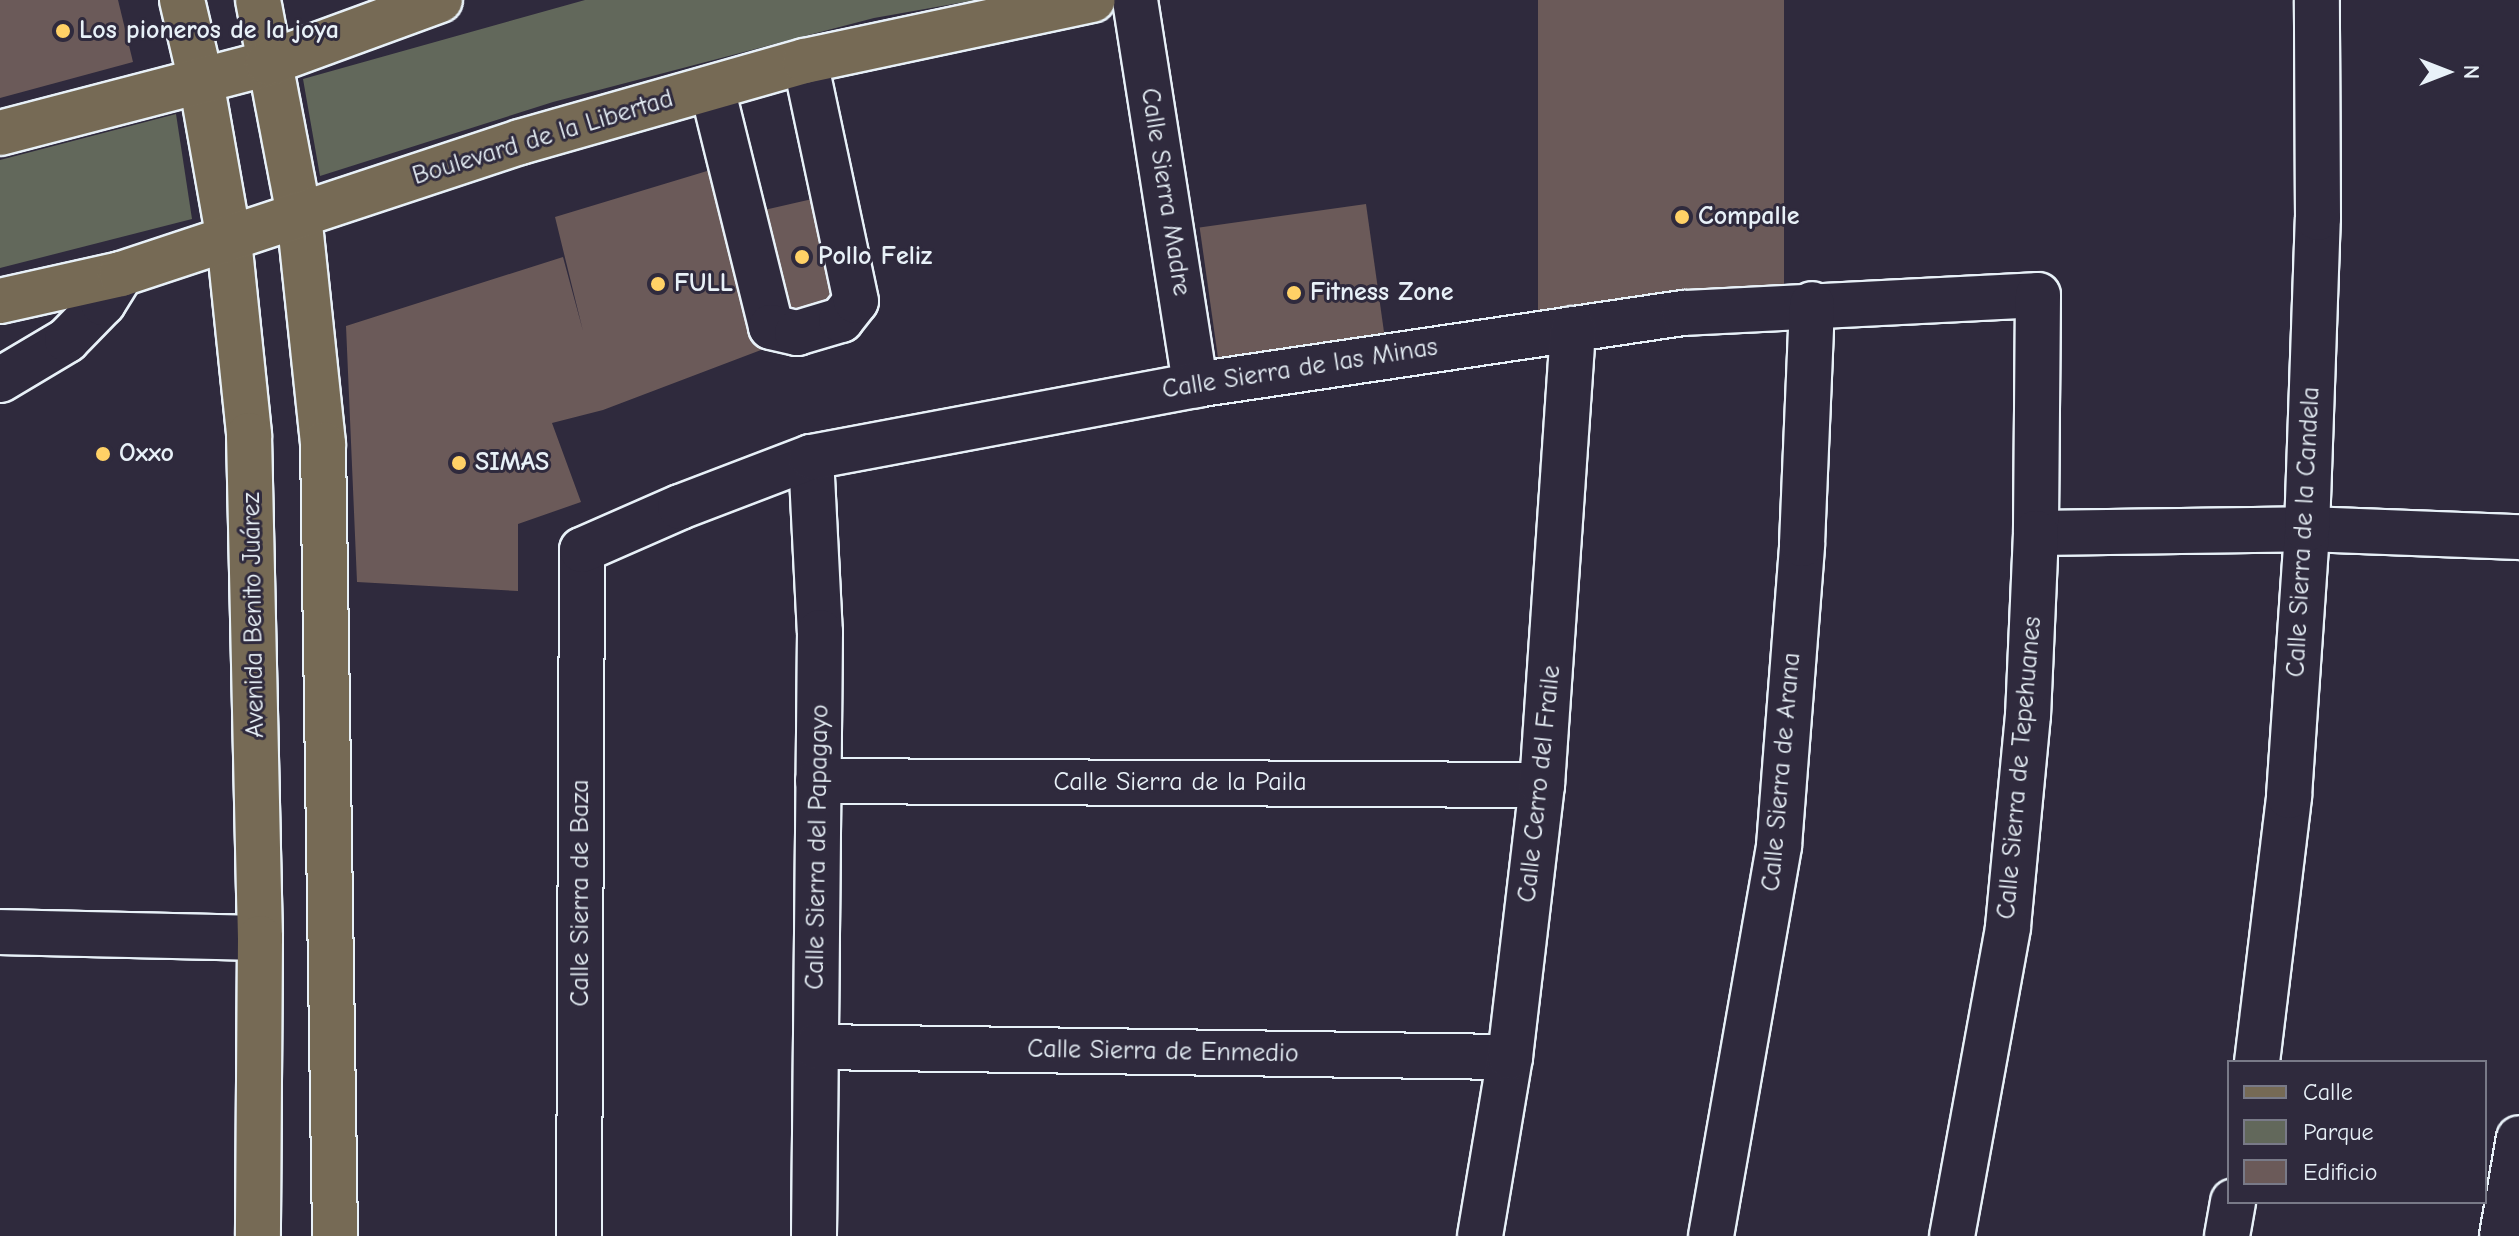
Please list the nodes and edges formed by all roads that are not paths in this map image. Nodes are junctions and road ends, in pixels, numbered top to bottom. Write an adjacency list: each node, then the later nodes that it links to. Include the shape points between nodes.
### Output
1 (182, 0): 10 (main road, Avenida Benito Juárez)
2 (258, 0): 9 (main road)
3 (440, 0): 7 (main road)
4 (1093, 0): 8 (main road, Boulevard de la Libertad)
5 (1135, 0): 21 (street, Calle Sierra Madre)
6 (2317, 0): 23 (street, Calle Sierra de la Candela, via 2318,218)
7 (395, 8): 9 (main road)
8 (805, 61): 11 (main road, Boulevard de la Libertad); 11 (street, via 856,301 841,320 797,333 771,327)
9 (268, 63): 10 (main road); 13 (main road)
10 (201, 81): 12 (main road); 14 (main road, Avenida Benito Juárez)
11 (712, 88): 13 (main road, Boulevard de la Libertad, via 520,142)
12 (0, 133)
13 (299, 215): 14 (main road, Boulevard de la Libertad); 37 (main road, via 323,444)
14 (229, 240): 15 (main road, Boulevard de la Libertad); 30 (main road, Avenida Benito Juárez, via 254,527)
15 (121, 274): 17 (main road, Boulevard de la Libertad); 20 (street, via 103,303 67,340)
16 (2038, 295): 18 (street, Calle Sierra de las Minas); 24 (street, Calle Sierra de Tepehuanes)
17 (0, 301)
18 (1812, 304): 19 (street, Calle Sierra de las Minas, via 1684,313); 41 (street, Calle Sierra de Arana, via 1802,544 1779,846)
19 (1573, 329): 21 (street, Calle Sierra de las Minas); 28 (street, Calle Cerro del Fraile)
20 (0, 380)
21 (1195, 385): 22 (street, Calle Sierra de las Minas)
22 (811, 457): 26 (street, Calle Sierra de las Minas); 27 (street, Calle Sierra del Papagayo, via 820,632)
23 (2307, 529): 24 (street); 25 (street); 33 (street, Calle Sierra de la Candela, via 2289,796)
24 (2036, 533): 42 (street, Calle Sierra de Tepehuanes, via 2028,715 2008,928)
25 (2519, 537)
26 (582, 550): 38 (street, Calle Sierra de Baza)
27 (818, 781): 28 (street, Calle Sierra de la Paila); 31 (street, Calle Sierra del Papagayo)
28 (1542, 785): 32 (street, Calle Cerro del Fraile)
29 (0, 932): 30 (street)
30 (260, 938): 36 (main road, Avenida Benito Juárez)
31 (816, 1047): 32 (street, Calle Sierra de Enmedio); 39 (street, Calle Sierra del Papagayo)
32 (1510, 1057): 40 (street, Calle Cerro del Fraile)
33 (2257, 1060)
34 (2519, 1138): 44 (street)
35 (2233, 1204): 43 (street)
36 (258, 1236)
37 (335, 1236)
38 (579, 1236)
39 (814, 1236)
40 (1480, 1236)
41 (1711, 1236)
42 (1952, 1236)
43 (2227, 1236)
44 (2502, 1236)

